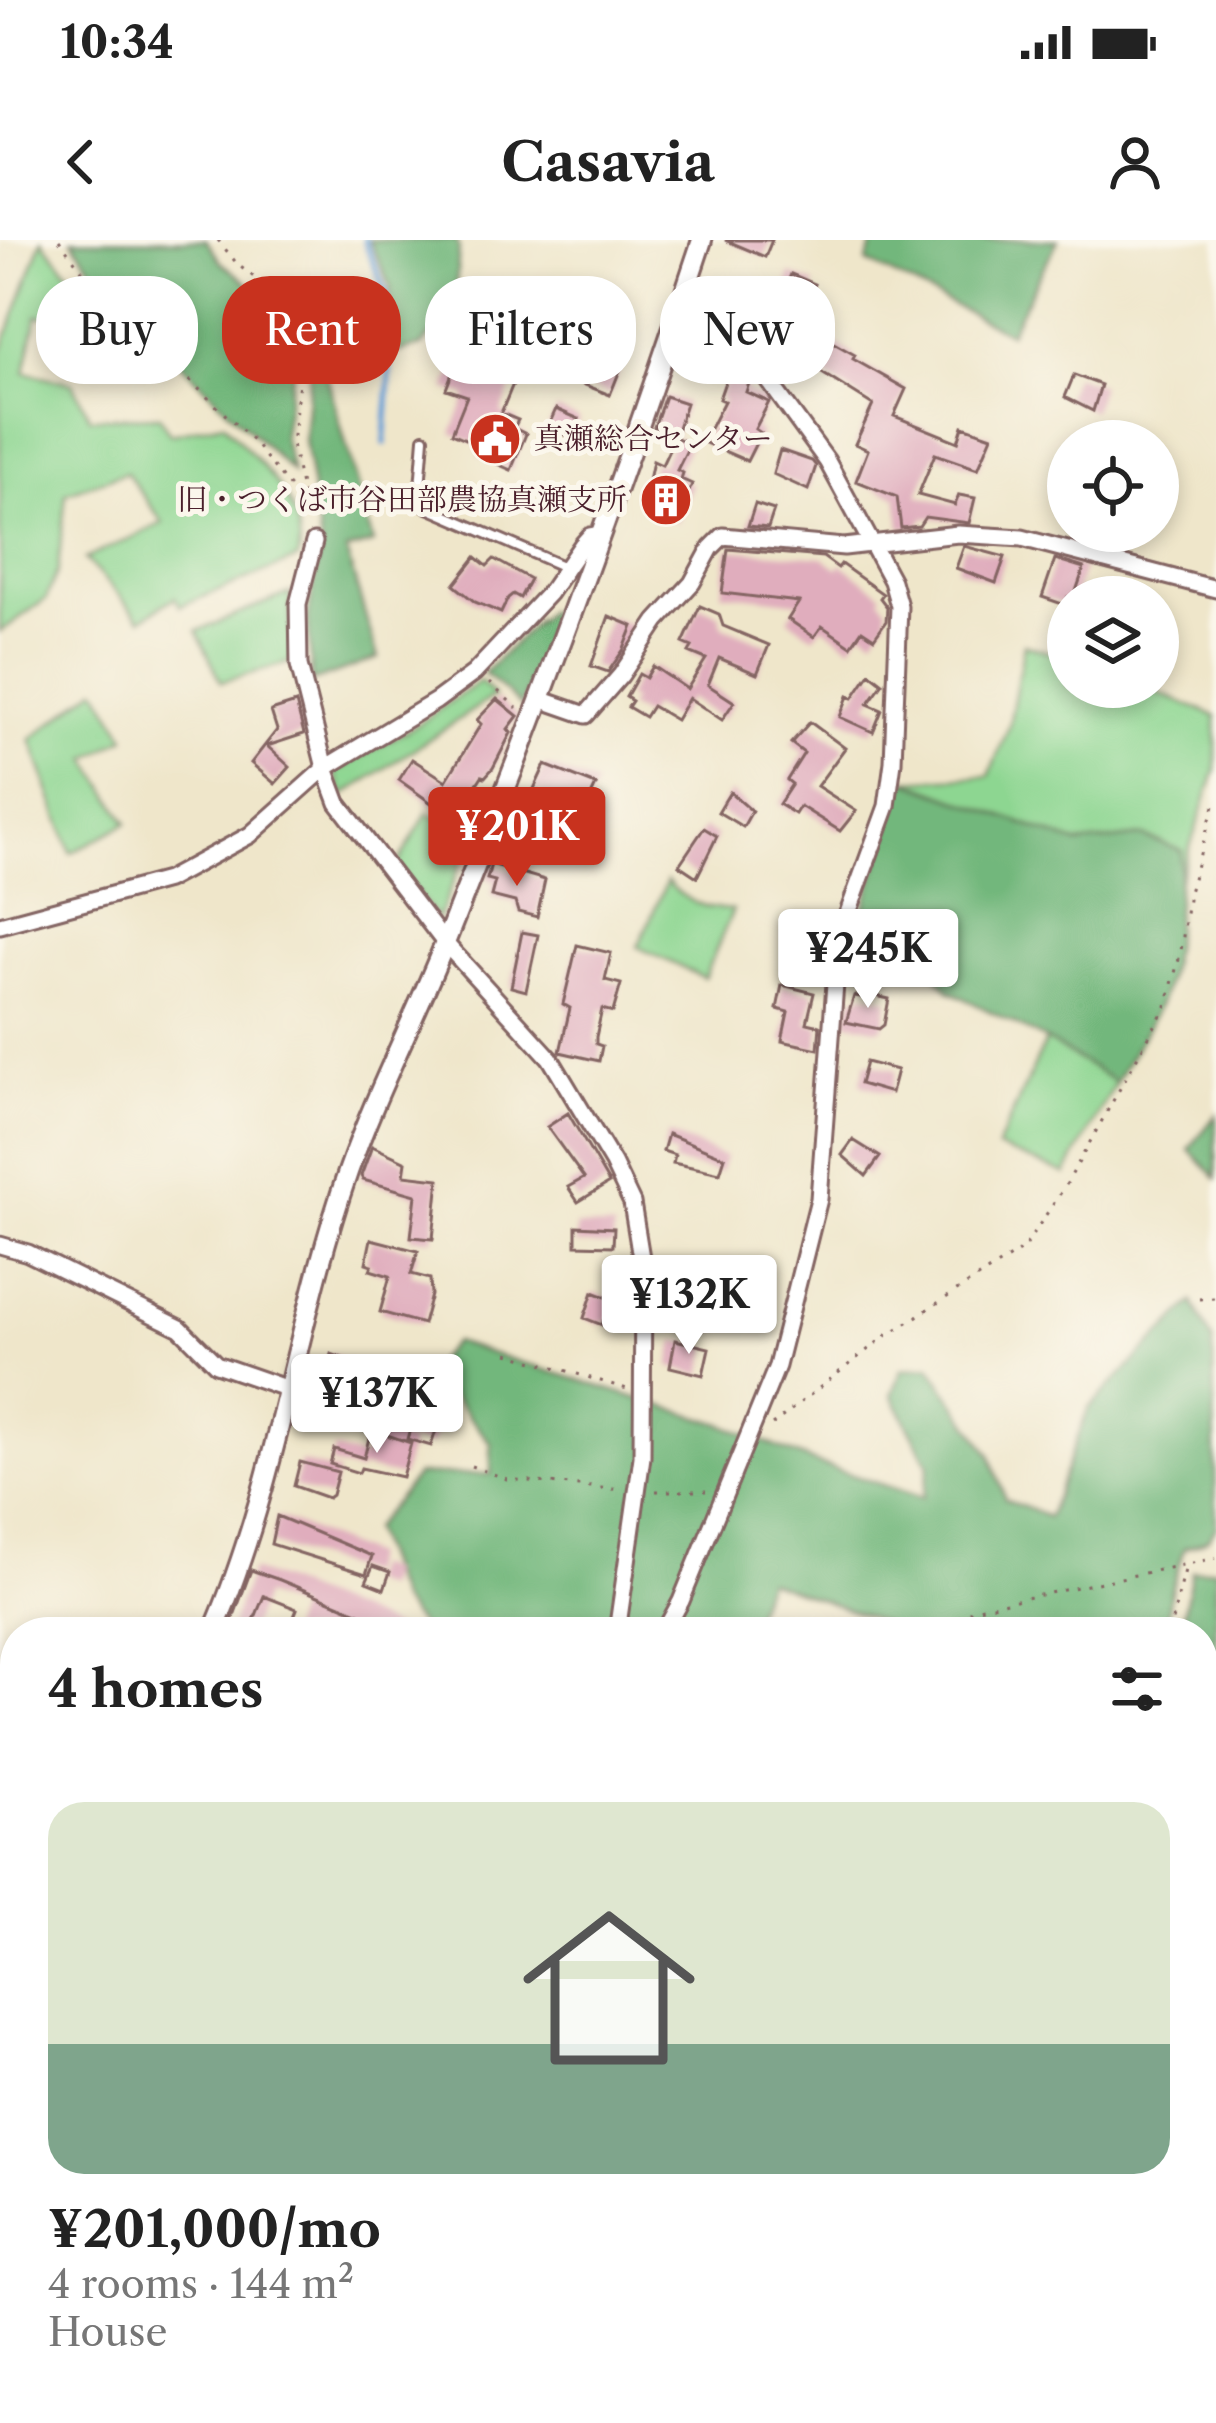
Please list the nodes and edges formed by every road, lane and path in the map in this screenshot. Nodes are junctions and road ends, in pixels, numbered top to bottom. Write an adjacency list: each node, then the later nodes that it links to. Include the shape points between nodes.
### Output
1 (59, 240): 8 (path, via 100,294 253,441)
2 (218, 240): 8 (path, via 284,300 303,346 292,444)
3 (702, 240): 4 (street)
4 (690, 276)
5 (660, 364): 9 (street)
6 (771, 384): 11 (street)
7 (424, 438): 12 (lane, via 418,500)
8 (306, 508): 10 (path)
9 (601, 534): 12 (street, via 582,544); 15 (street)
10 (314, 542): 17 (street, via 297,634)
11 (874, 546): 13 (street, via 958,534 1022,538); 15 (street, via 723,536 586,715); 30 (street, via 899,606 893,762 836,970 819,1199 777,1366)
12 (568, 569): 14 (street)
13 (1216, 589)
14 (476, 671): 16 (path); 17 (street)
15 (540, 699): 20 (street)
16 (524, 713)
17 (325, 768): 19 (street, via 250,836 180,874); 20 (street, via 338,803)
18 (1216, 799): 27 (path, via 1166,1006 1023,1249 884,1336)
19 (0, 925)
20 (445, 943): 25 (street, via 350,1168); 26 (street, via 550,1058 625,1184 641,1237)
21 (0, 1245): 25 (street, via 180,1328 216,1364)
22 (1216, 1298): 23 (path)
23 (1199, 1299)
24 (508, 1353): 26 (path)
25 (288, 1389): 33 (street)
26 (643, 1395): 29 (street)
27 (771, 1425)
28 (471, 1466): 29 (path, via 525,1482)
29 (638, 1491): 30 (path); 34 (street)
30 (726, 1492): 35 (street)
31 (1216, 1558): 32 (path)
32 (1187, 1564): 36 (path); 37 (path)
33 (219, 1617)
34 (619, 1617)
35 (672, 1617)
36 (958, 1617)
37 (1173, 1617)

